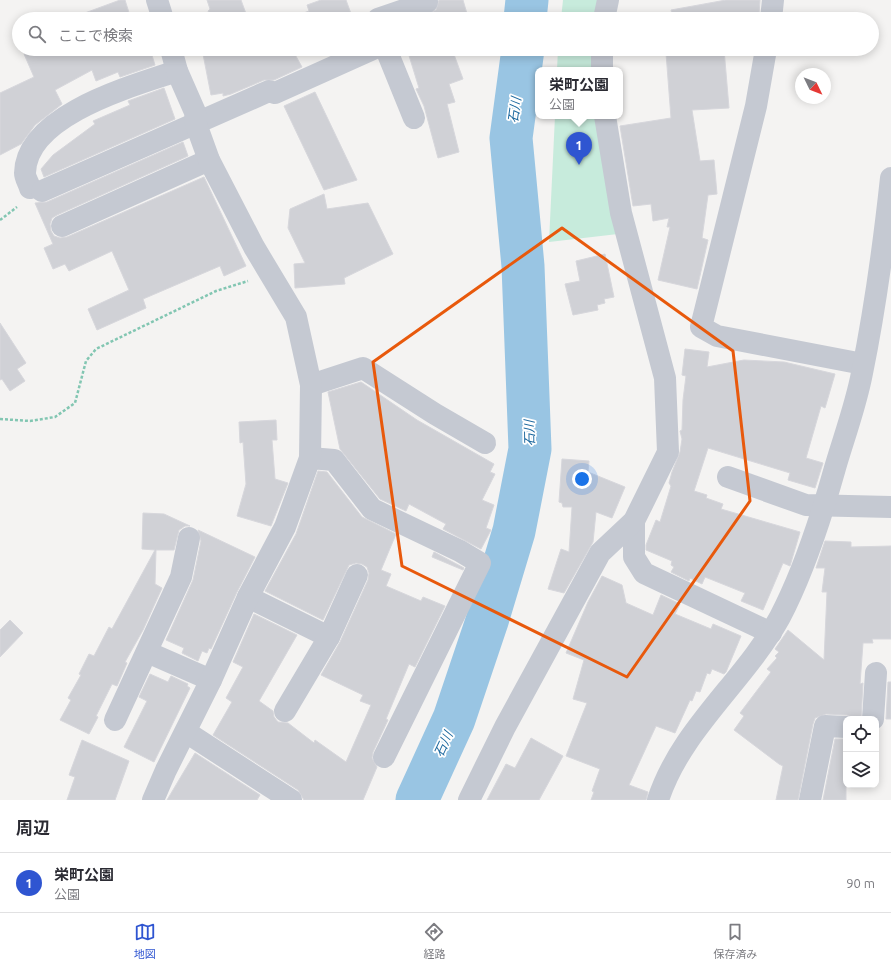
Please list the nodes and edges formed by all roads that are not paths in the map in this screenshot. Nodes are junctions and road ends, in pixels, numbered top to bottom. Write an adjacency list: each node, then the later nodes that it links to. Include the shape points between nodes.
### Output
1 (157, 0): 5 (street)
2 (608, 0): 7 (street)
3 (773, 0): 8 (street)
4 (427, 2): 6 (street)
5 (161, 12)
6 (398, 12)
7 (605, 12)
8 (772, 12)
9 (173, 56): 15 (street)
10 (357, 56): 18 (street, via 275,93 269,90)
11 (389, 56): 16 (street)
12 (602, 56): 14 (street)
13 (765, 56): 22 (street, via 756,106 701,327 717,336)
14 (602, 67)
15 (176, 71): 18 (street, via 195,112); 18 (street, via 98,98 49,128 34,143 25,174 36,190)
16 (414, 118)
17 (605, 119): 29 (street, via 621,213 665,378 668,452)
18 (196, 124): 19 (street)
19 (209, 160): 21 (street); 23 (street, via 296,317)
20 (891, 178): 22 (street, via 882,255)
21 (62, 226)
22 (863, 364): 27 (street)
23 (311, 386): 24 (street, via 363,368); 25 (street)
24 (484, 443)
25 (310, 458): 32 (street, via 285,527); 43 (street, via 334,460 372,509 480,563)
26 (728, 477): 27 (street, via 806,505)
27 (825, 504): 28 (street); 33 (street, via 790,597)
28 (891, 507)
29 (634, 521): 33 (street, via 634,557 644,573); 46 (street, via 600,553 505,727)
30 (190, 538): 35 (street, via 181,576)
31 (357, 575): 34 (street)
32 (248, 597): 34 (street); 37 (street)
33 (771, 633): 47 (street, via 739,678 686,741)
34 (329, 637): 38 (street)
35 (146, 652): 37 (street); 40 (street)
36 (876, 673): 39 (street)
37 (211, 680): 42 (street)
38 (285, 711)
39 (873, 716)
40 (115, 720)
41 (843, 727): 48 (street, via 825,726)
42 (186, 732): 44 (street); 45 (street)
43 (384, 757)
44 (153, 800)
45 (291, 800)
46 (469, 800)
47 (658, 800)
48 (810, 800)

